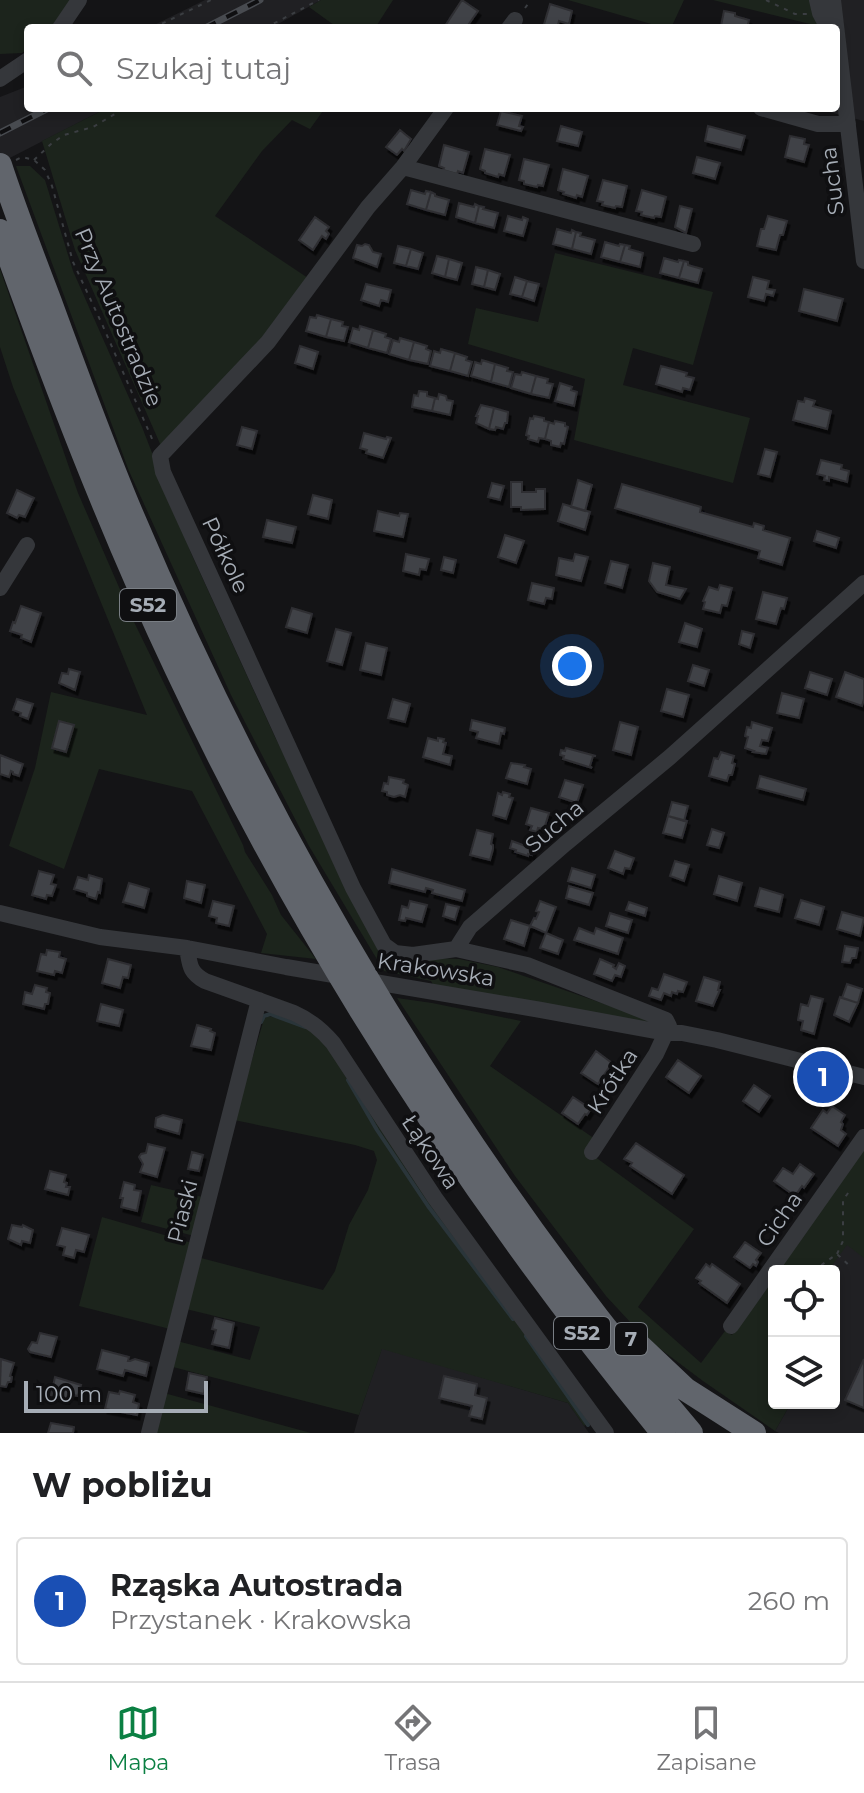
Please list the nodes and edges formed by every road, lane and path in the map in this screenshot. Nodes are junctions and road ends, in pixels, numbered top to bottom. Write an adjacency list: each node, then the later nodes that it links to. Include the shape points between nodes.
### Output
1 (79, 0): 7 (street)
2 (211, 0): 8 (path)
3 (319, 0): 9 (path)
4 (766, 0): 6 (path, via 795,14)
5 (833, 0): 10 (street, Sucha)
6 (822, 14)
7 (63, 24)
8 (161, 24)
9 (273, 24)
10 (835, 24)
11 (24, 63): 13 (street)
12 (840, 68): 17 (street, Sucha)
13 (0, 79)
14 (118, 112): 18 (path, via 64,135)
15 (443, 112): 19 (street)
16 (775, 112): 17 (street, via 818,124)
17 (848, 124): 23 (street, Sucha)
18 (34, 160): 20 (path); 24 (path, Przy Autostradzie, via 49,178 73,262)
19 (403, 167): 22 (street); 24 (street, via 268,342)
20 (10, 169): 39 (highway, S52, via 87,404 180,622 247,761 379,997)
21 (0, 231): 44 (highway, S52, via 131,568 291,891 442,1138 570,1317)
22 (693, 244)
23 (864, 261)
24 (160, 456): 30 (street, Półkole, via 353,888 384,945 413,955)
25 (27, 545): 27 (street)
26 (864, 583): 30 (street, Sucha, via 470,927)
27 (0, 588)
28 (0, 913): 29 (street, Krakowska, via 100,937)
29 (187, 948): 31 (street, Łąkowa, via 195,976); 32 (street, Krakowska)
30 (456, 949): 32 (street, via 527,965 666,1020)
31 (259, 1000): 42 (street, Piaski); 43 (street, Łąkowa, via 308,1019 333,1043 435,1198)
32 (666, 1033): 33 (street, Krakowska, via 717,1040); 35 (street, Krótka)
33 (864, 1077)
34 (864, 1137): 41 (street, Cicha)
35 (592, 1152)
36 (851, 1189): 37 (path, via 843,1200 843,1241)
37 (837, 1254): 38 (path); 40 (path)
38 (821, 1265)
39 (560, 1266): 45 (highway); 46 (highway, 7, via 668,1374)
40 (852, 1268)
41 (731, 1326)
42 (149, 1433)
43 (606, 1433)
44 (663, 1433)
45 (691, 1433)
46 (754, 1433)

